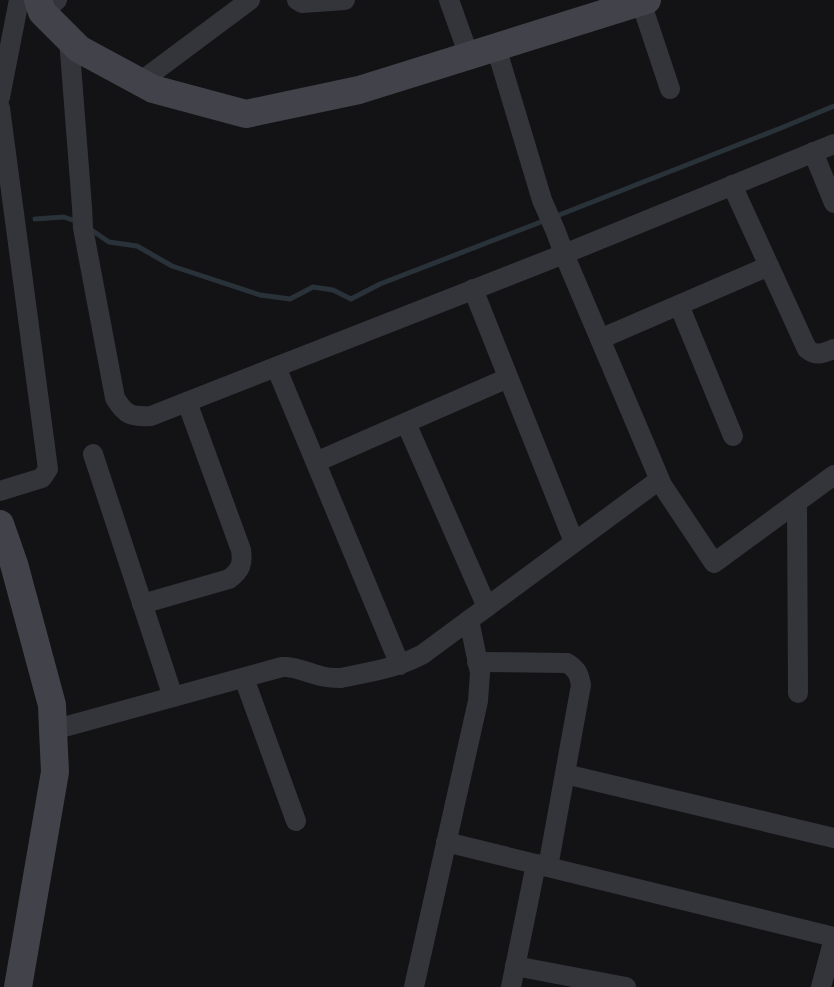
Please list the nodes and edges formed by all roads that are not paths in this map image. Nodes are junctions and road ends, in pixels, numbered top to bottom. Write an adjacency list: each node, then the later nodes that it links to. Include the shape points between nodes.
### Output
1 (250, 0): 10 (street)
2 (297, 0): 3 (street, via 302,3)
3 (345, 0)
4 (449, 0): 9 (street)
5 (644, 1): 8 (street); 11 (street)
6 (39, 3): 7 (street); 12 (street)
7 (69, 39): 10 (street, via 79,49); 26 (street, via 83,228 115,398 127,414 138,417 150,416)
8 (496, 48): 9 (street); 18 (street, via 542,200)
9 (469, 56): 10 (street, via 359,90 246,114 152,89)
10 (140, 82)
11 (670, 89)
12 (0, 97)
13 (0, 108): 33 (street, via 48,469 42,478)
14 (834, 144): 15 (street)
15 (813, 152): 16 (street); 17 (street)
16 (732, 185): 18 (street); 19 (street)
17 (834, 203)
18 (564, 254): 20 (street); 22 (street)
19 (769, 266): 21 (street); 23 (street, via 807,349 813,354)
20 (473, 289): 24 (street); 25 (street)
21 (679, 305): 22 (street); 28 (street)
22 (600, 339): 32 (street)
23 (834, 349)
24 (276, 367): 26 (street); 30 (street)
25 (508, 378): 27 (street); 36 (street)
26 (187, 402): 37 (street, via 241,550 242,561 238,572 229,579)
27 (406, 423): 30 (street); 38 (street)
28 (733, 436)
29 (93, 454): 37 (street)
30 (316, 462): 41 (street)
31 (834, 475): 34 (street)
32 (660, 480): 34 (street, via 714,563); 36 (street)
33 (0, 491)
34 (797, 502): 43 (street)
35 (0, 524): 45 (street, via 52,705)
36 (574, 542): 38 (street)
37 (142, 604): 44 (street)
38 (487, 607): 39 (street)
39 (469, 620): 40 (street); 41 (street, via 423,654)
40 (477, 662): 46 (street, via 567,663 574,667 581,685); 49 (street, via 480,673 478,700)
41 (400, 665): 42 (street, via 341,678 282,667)
42 (244, 678): 44 (street); 47 (street)
43 (798, 694)
44 (173, 697): 45 (street)
45 (53, 730): 53 (street, via 54,772)
46 (565, 774): 48 (street); 50 (street)
47 (296, 821)
48 (834, 838)
49 (446, 842): 50 (street); 54 (street)
50 (542, 866): 51 (street); 52 (street)
51 (834, 937): 57 (street)
52 (516, 966): 55 (street); 56 (street)
53 (18, 987)
54 (414, 987)
55 (511, 987)
56 (626, 987)
57 (821, 987)

